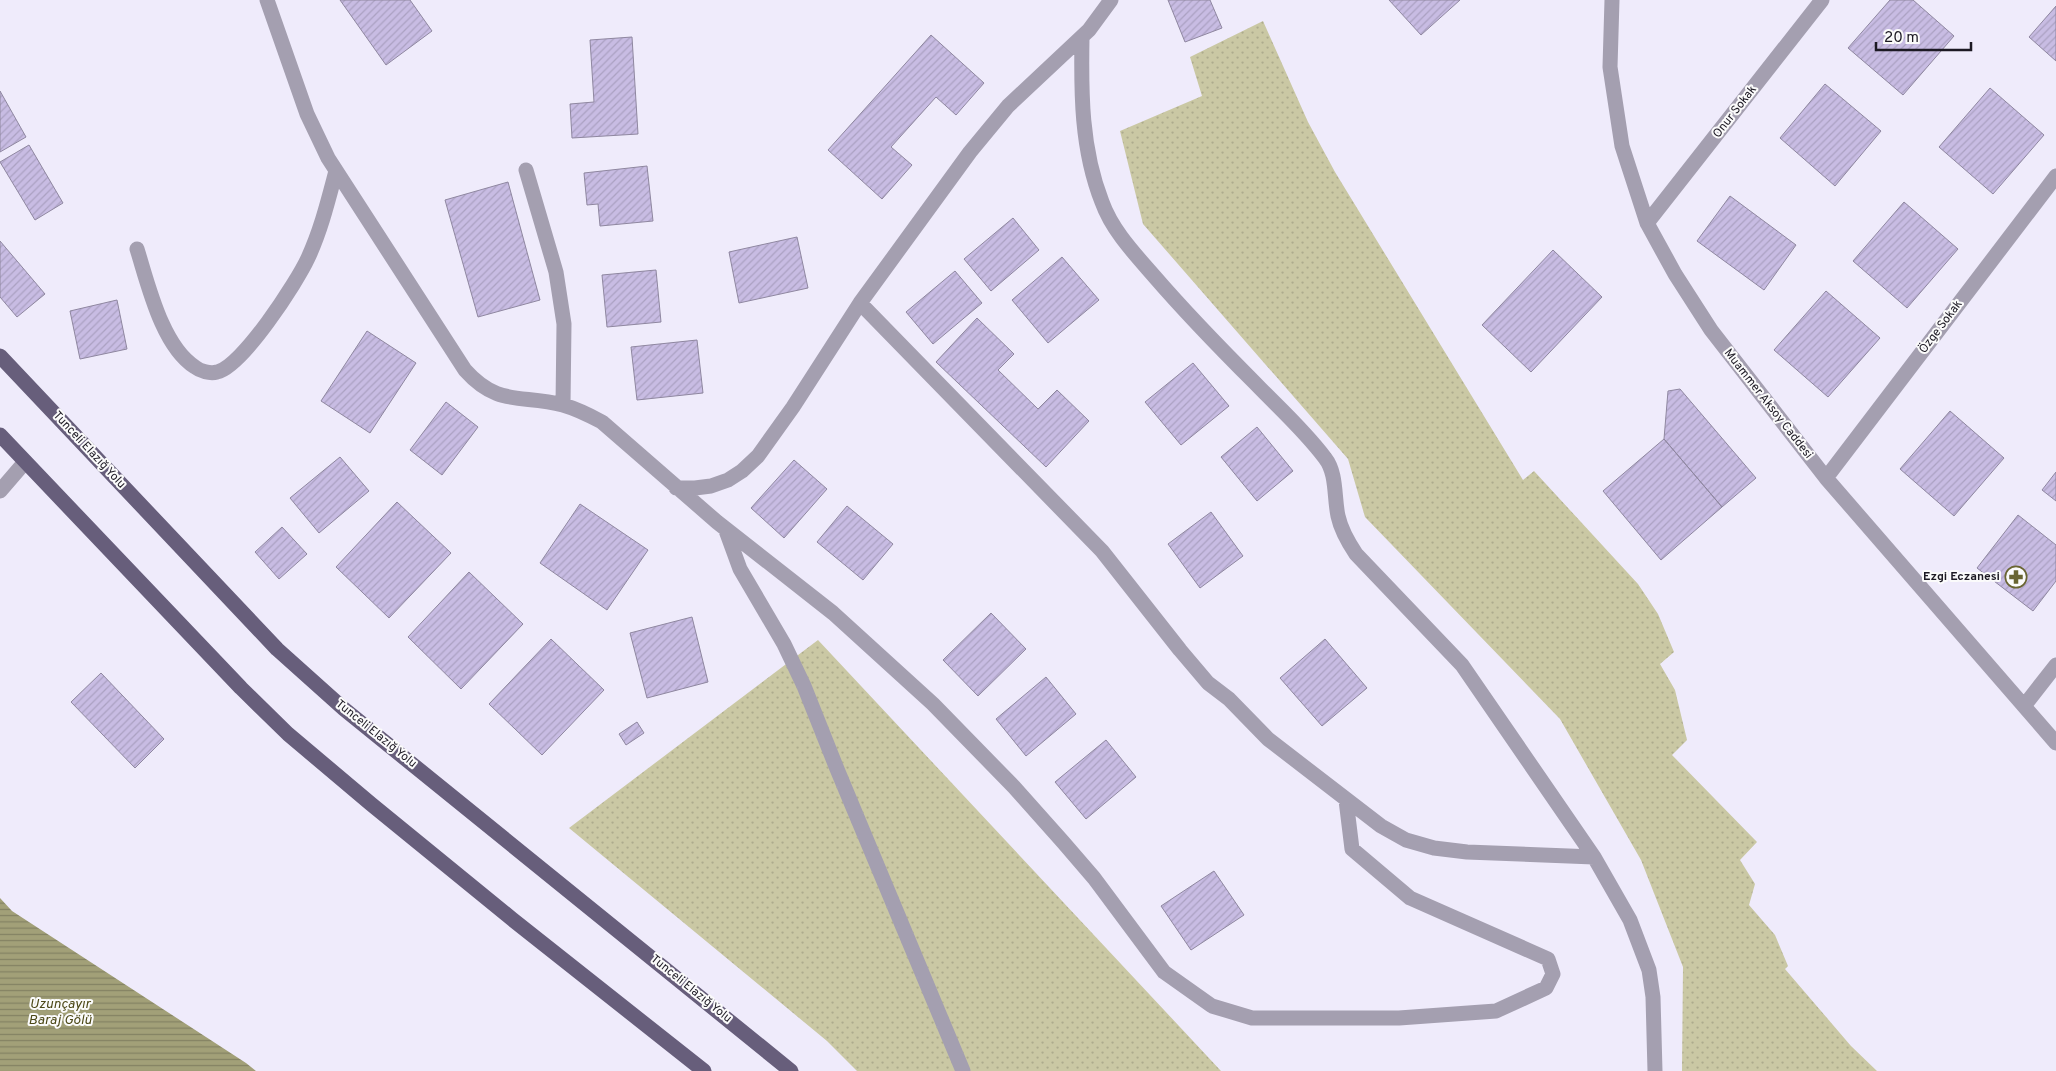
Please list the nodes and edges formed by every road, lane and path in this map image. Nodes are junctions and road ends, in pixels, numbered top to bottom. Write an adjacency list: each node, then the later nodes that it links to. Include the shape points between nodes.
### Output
1 (267, 0): 7 (street, via 307,114)
2 (1112, 0): 5 (street)
3 (1612, 0): 9 (street, Muammer Aksoy Caddesi, via 1610,67 1622,146)
4 (1822, 0): 9 (street, Onur Sokak)
5 (1082, 37): 11 (street, via 1008,106 970,152); 24 (street, via 1081,87 1087,152 1102,202 1116,229 1188,314 1295,422 1323,455 1332,471 1345,537 1356,554 1471,676)
6 (526, 170): 13 (street, via 556,272 564,324)
7 (336, 171): 10 (street, via 324,220 308,260 286,298 239,357 217,372 194,367 169,337); 13 (street, via 465,370 476,382 504,397)
8 (2056, 176): 16 (street, Özge Sokak)
9 (1647, 223): 16 (street, Muammer Aksoy Caddesi, via 1710,330)
10 (137, 249)
11 (860, 303): 17 (street, via 794,407 758,456 728,480 711,486); 23 (street, via 1102,551 1208,682 1268,739)
12 (0, 356): 26 (main road, Tunceli Elazığ Yolu, via 277,649 344,709)
13 (563, 405): 17 (street, via 602,422)
14 (0, 435): 15 (main road)
15 (26, 462): 18 (street); 25 (main road, via 288,734 505,914)
16 (1826, 478): 21 (street, Muammer Aksoy Caddesi)
17 (676, 488): 19 (street)
18 (0, 491)
19 (725, 528): 23 (street, via 833,613 933,704 1058,835 1164,972 1212,1006 1252,1018 1399,1018 1496,1011 1546,988 1553,974 1548,959 1410,898 1352,849); 27 (street, via 740,570 784,644 804,686)
20 (2056, 665): 21 (street)
21 (2024, 706): 22 (street, Muammer Aksoy Caddesi)
22 (2056, 743)
23 (1346, 800): 24 (street, via 1406,840 1434,848)
24 (1594, 857): 28 (street, via 1630,920 1649,970)
25 (704, 1071)
26 (791, 1071)
27 (963, 1071)
28 (1655, 1071)

